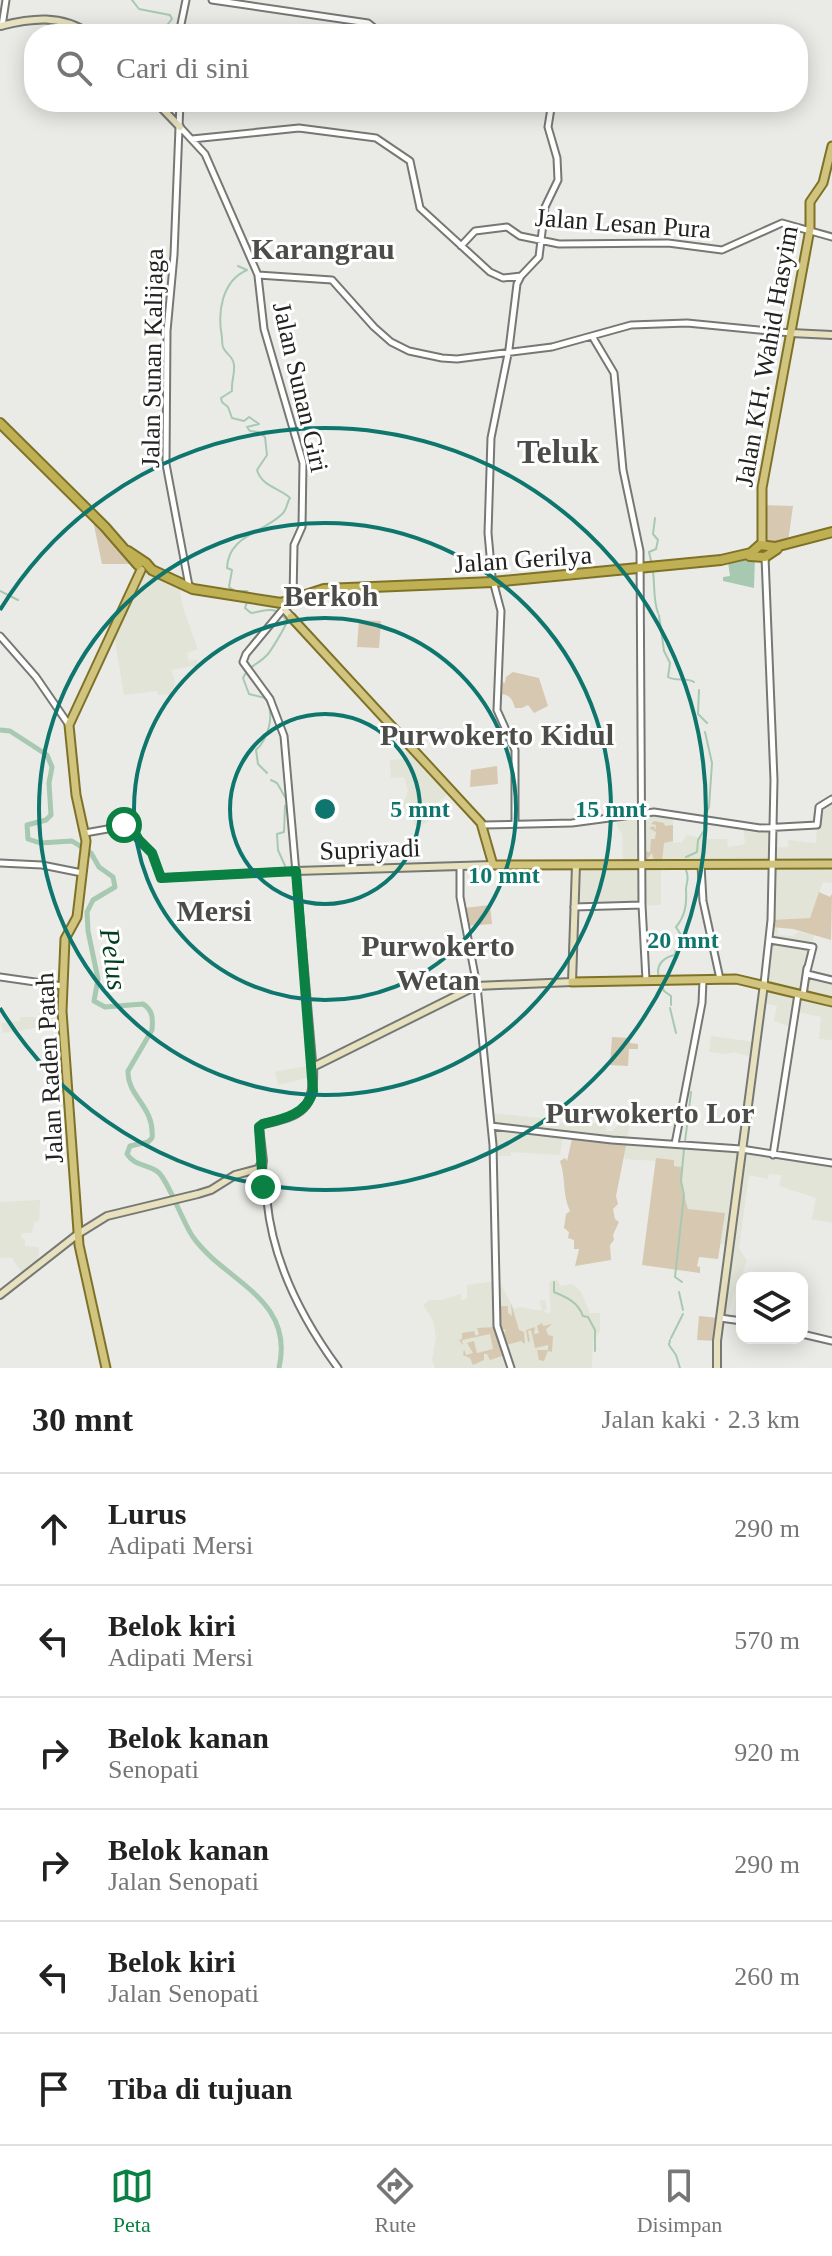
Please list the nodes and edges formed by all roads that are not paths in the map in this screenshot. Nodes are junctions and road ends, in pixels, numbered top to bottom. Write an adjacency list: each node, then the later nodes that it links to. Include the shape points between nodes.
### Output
1 (6, 0): 7 (street)
2 (186, 0): 5 (street)
3 (212, 0): 6 (street)
4 (72, 24): 7 (main road, via 46,18)
5 (181, 24)
6 (369, 24)
7 (1, 26)
8 (166, 112): 11 (main road)
9 (180, 112): 11 (street, Jalan Sunan Kalijaga)
10 (550, 112): 16 (street, via 548,127 558,180 545,207)
11 (180, 127): 12 (street, Jalan Sunan Giri); 30 (street, Jalan Sunan Kalijaga, via 167,331 166,464)
12 (191, 139): 17 (street, via 293,128 376,138 410,161 420,208); 18 (street, Jalan Sunan Giri, via 206,157)
13 (832, 146): 14 (main road, Jalan KH. Wahid Hasyim, via 811,200)
14 (810, 229): 15 (street, Jalan Lesan Pura); 16 (street, Jalan Lesan Pura, via 781,223 724,250 668,243); 20 (main road, Jalan KH. Wahid Hasyim)
15 (832, 237)
16 (541, 241): 17 (street, Jalan Lesan Pura, via 507,227 475,231); 19 (street, via 539,257)
17 (461, 246): 19 (street, via 495,275)
18 (258, 275): 23 (street, via 332,280 380,333 409,351 453,359); 32 (street, Jalan Sunan Giri, via 264,329 303,464 302,527 294,545)
19 (517, 278): 23 (street)
20 (791, 333): 21 (main road); 22 (street, via 687,323 625,325); 26 (main road, Jalan KH. Wahid Hasyim, via 762,488)
21 (832, 335)
22 (592, 336): 23 (street); 28 (street, via 614,373 623,470)
23 (508, 353): 29 (street, via 492,426)
24 (0, 423): 27 (highway)
25 (832, 533): 26 (highway, Jalan Gerilya)
26 (763, 552): 28 (highway, Jalan Gerilya); 39 (street)
27 (143, 567): 30 (highway); 31 (highway, via 197,592); 34 (main road)
28 (641, 570): 29 (highway, Jalan Gerilya); 36 (street)
29 (492, 584): 32 (highway, Jalan Gerilya, via 331,589); 37 (street, via 501,611 497,710 515,748)
30 (189, 587): 31 (highway)
31 (256, 600): 32 (highway)
32 (287, 608): 38 (main road); 49 (street, via 243,662 270,699 284,736)
33 (0, 636): 34 (street)
34 (69, 725): 40 (main road, Jalan Raden Patah)
35 (832, 799): 39 (street, via 819,807 816,825)
36 (642, 812): 37 (street, via 572,823); 39 (street); 42 (street)
37 (515, 824): 38 (street)
38 (483, 825): 45 (main road)
39 (773, 828): 43 (street)
40 (86, 837): 49 (street, via 130,825 163,878); 50 (main road, Jalan Raden Patah)
41 (0, 863): 50 (street)
42 (641, 864): 46 (main road); 47 (main road); 51 (street)
43 (773, 864): 44 (main road); 47 (main road); 53 (street)
44 (832, 864)
45 (493, 865): 46 (main road); 48 (main road, Supriyadi)
46 (576, 865): 52 (main road)
47 (701, 865): 57 (street)
48 (460, 867): 49 (main road, Supriyadi); 63 (street, via 461,905)
49 (296, 871): 66 (street)
50 (83, 873): 62 (main road, Jalan Raden Patah, via 76,920 65,937)
51 (642, 905): 52 (street); 58 (street)
52 (574, 907): 60 (main road)
53 (770, 940): 54 (street, via 812,947); 61 (street)
54 (807, 972): 59 (street); 64 (street)
55 (0, 977): 62 (street)
56 (703, 979): 57 (main road); 58 (main road); 68 (street)
57 (720, 979): 61 (main road)
58 (646, 980): 60 (main road)
59 (832, 980)
60 (572, 982): 63 (main road)
61 (764, 984): 64 (main road); 69 (main road)
62 (63, 986): 73 (main road, Jalan Raden Patah)
63 (477, 986): 66 (main road); 67 (street)
64 (801, 994): 65 (main road); 70 (street)
65 (832, 1002)
66 (313, 1067): 72 (main road, via 308,1104 259,1127)
67 (491, 1126): 68 (street); 81 (street, via 497,1328)
68 (675, 1144): 69 (street)
69 (741, 1149): 70 (street); 75 (main road)
70 (773, 1155): 71 (street)
71 (832, 1163)
72 (261, 1168): 73 (main road, via 237,1174 211,1190 107,1216); 80 (street, via 284,1273)
73 (78, 1234): 74 (main road); 79 (main road, Jalan Raden Patah)
74 (0, 1295)
75 (720, 1318): 76 (street); 82 (main road)
76 (736, 1320)
77 (808, 1335): 78 (street)
78 (832, 1341)
79 (106, 1368)
80 (338, 1368)
81 (511, 1368)
82 (717, 1368)

